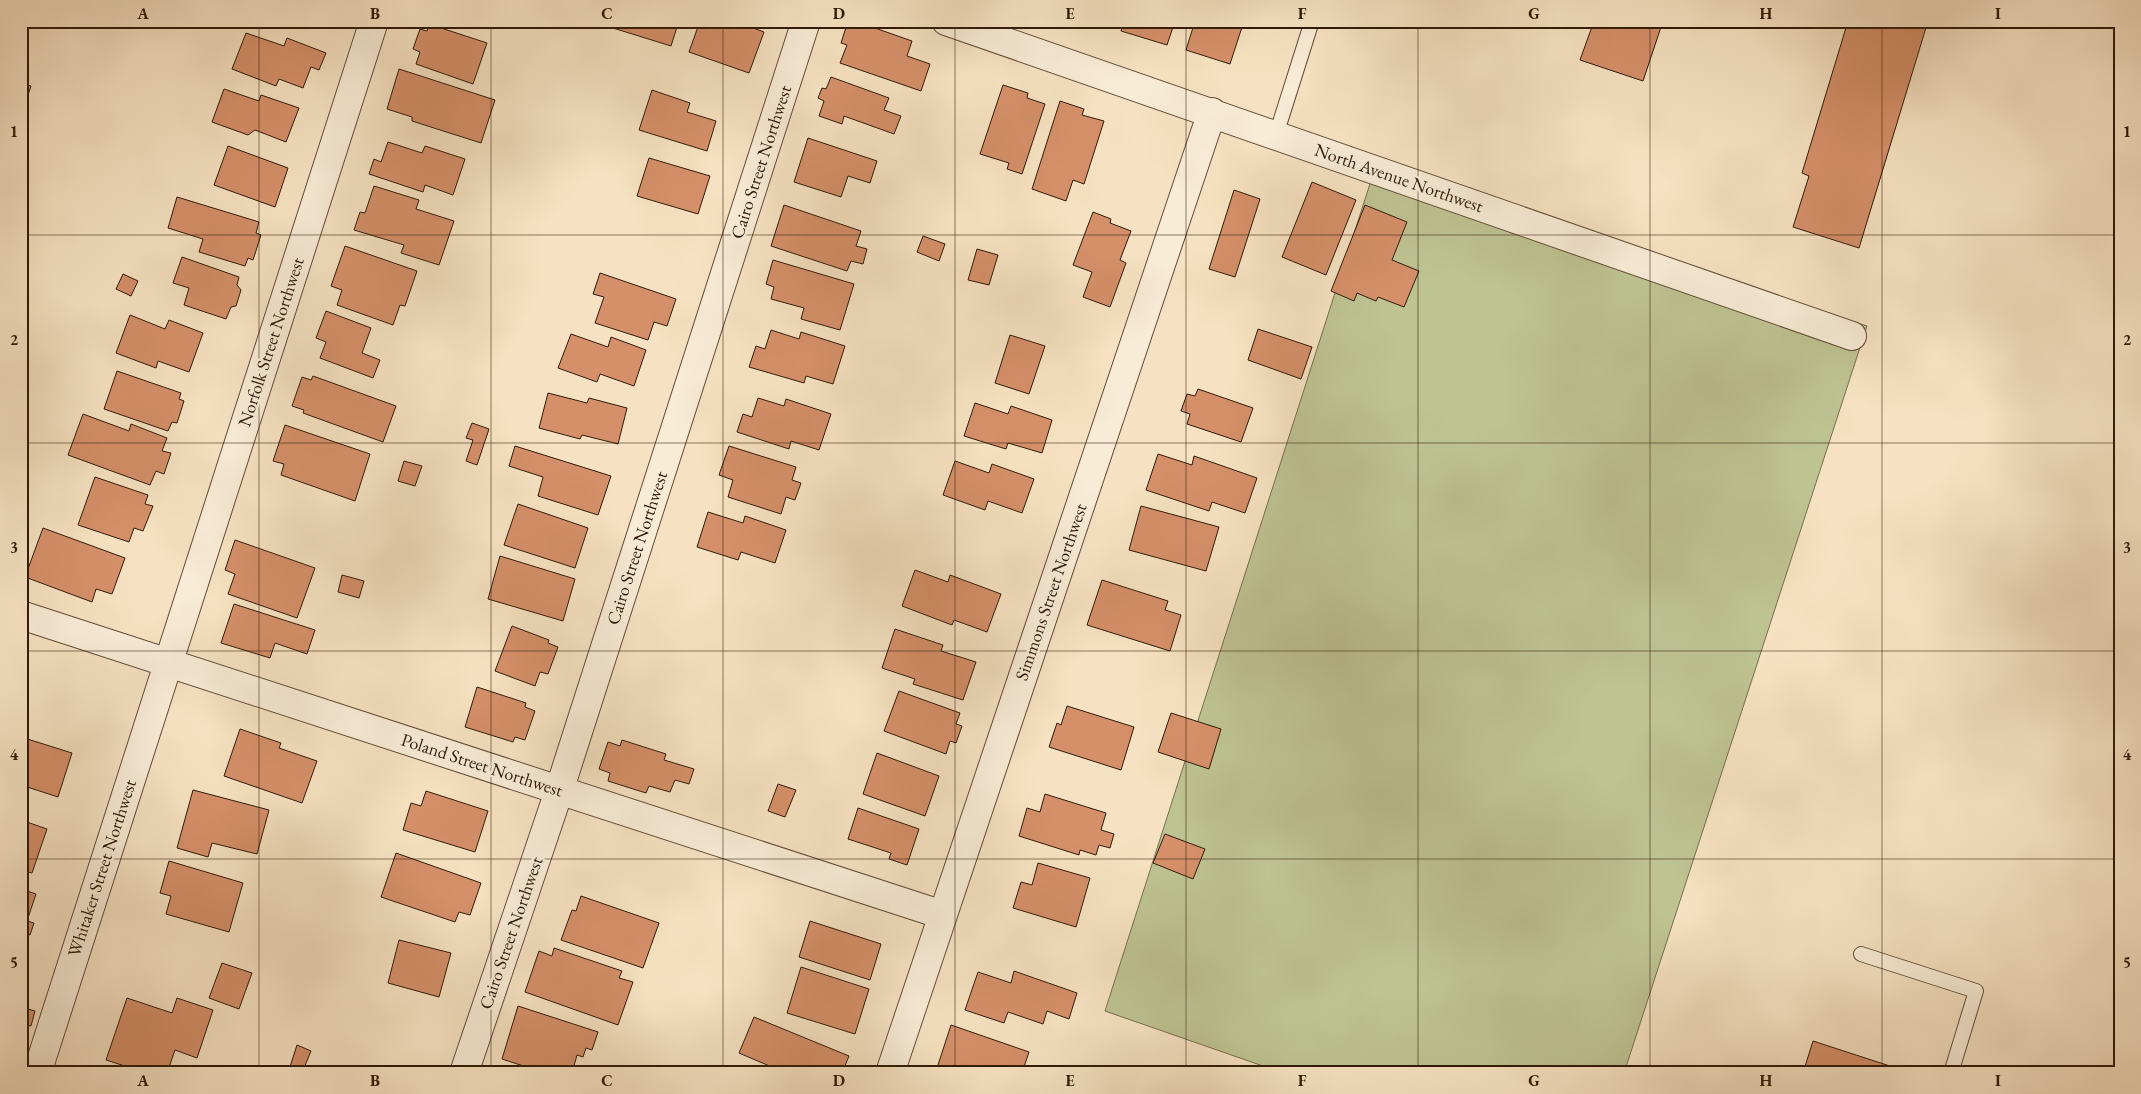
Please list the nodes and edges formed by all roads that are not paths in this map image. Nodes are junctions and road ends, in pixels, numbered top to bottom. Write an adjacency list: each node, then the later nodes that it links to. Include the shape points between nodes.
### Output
1 (374, 21): 9 (street, Norfolk Street Northwest)
2 (806, 21): 10 (street, Cairo Street Northwest)
3 (946, 21): 5 (street, North Avenue Northwest)
4 (1312, 21): 6 (lane)
5 (1212, 112): 6 (street, North Avenue Northwest); 11 (street, Simmons Street Northwest)
6 (1276, 135): 7 (street, North Avenue Northwest)
7 (1852, 336)
8 (21, 615): 9 (street, Poland Street Northwest)
9 (167, 663): 10 (street, Poland Street Northwest); 13 (street, Whitaker Street Northwest)
10 (559, 790): 11 (street, Poland Street Northwest); 14 (street, Cairo Street Northwest)
11 (943, 915): 15 (street, Simmons Street Northwest)
12 (1862, 954): 16 (lane, via 1976,991)
13 (38, 1073)
14 (464, 1073)
15 (890, 1073)
16 (1951, 1073)

